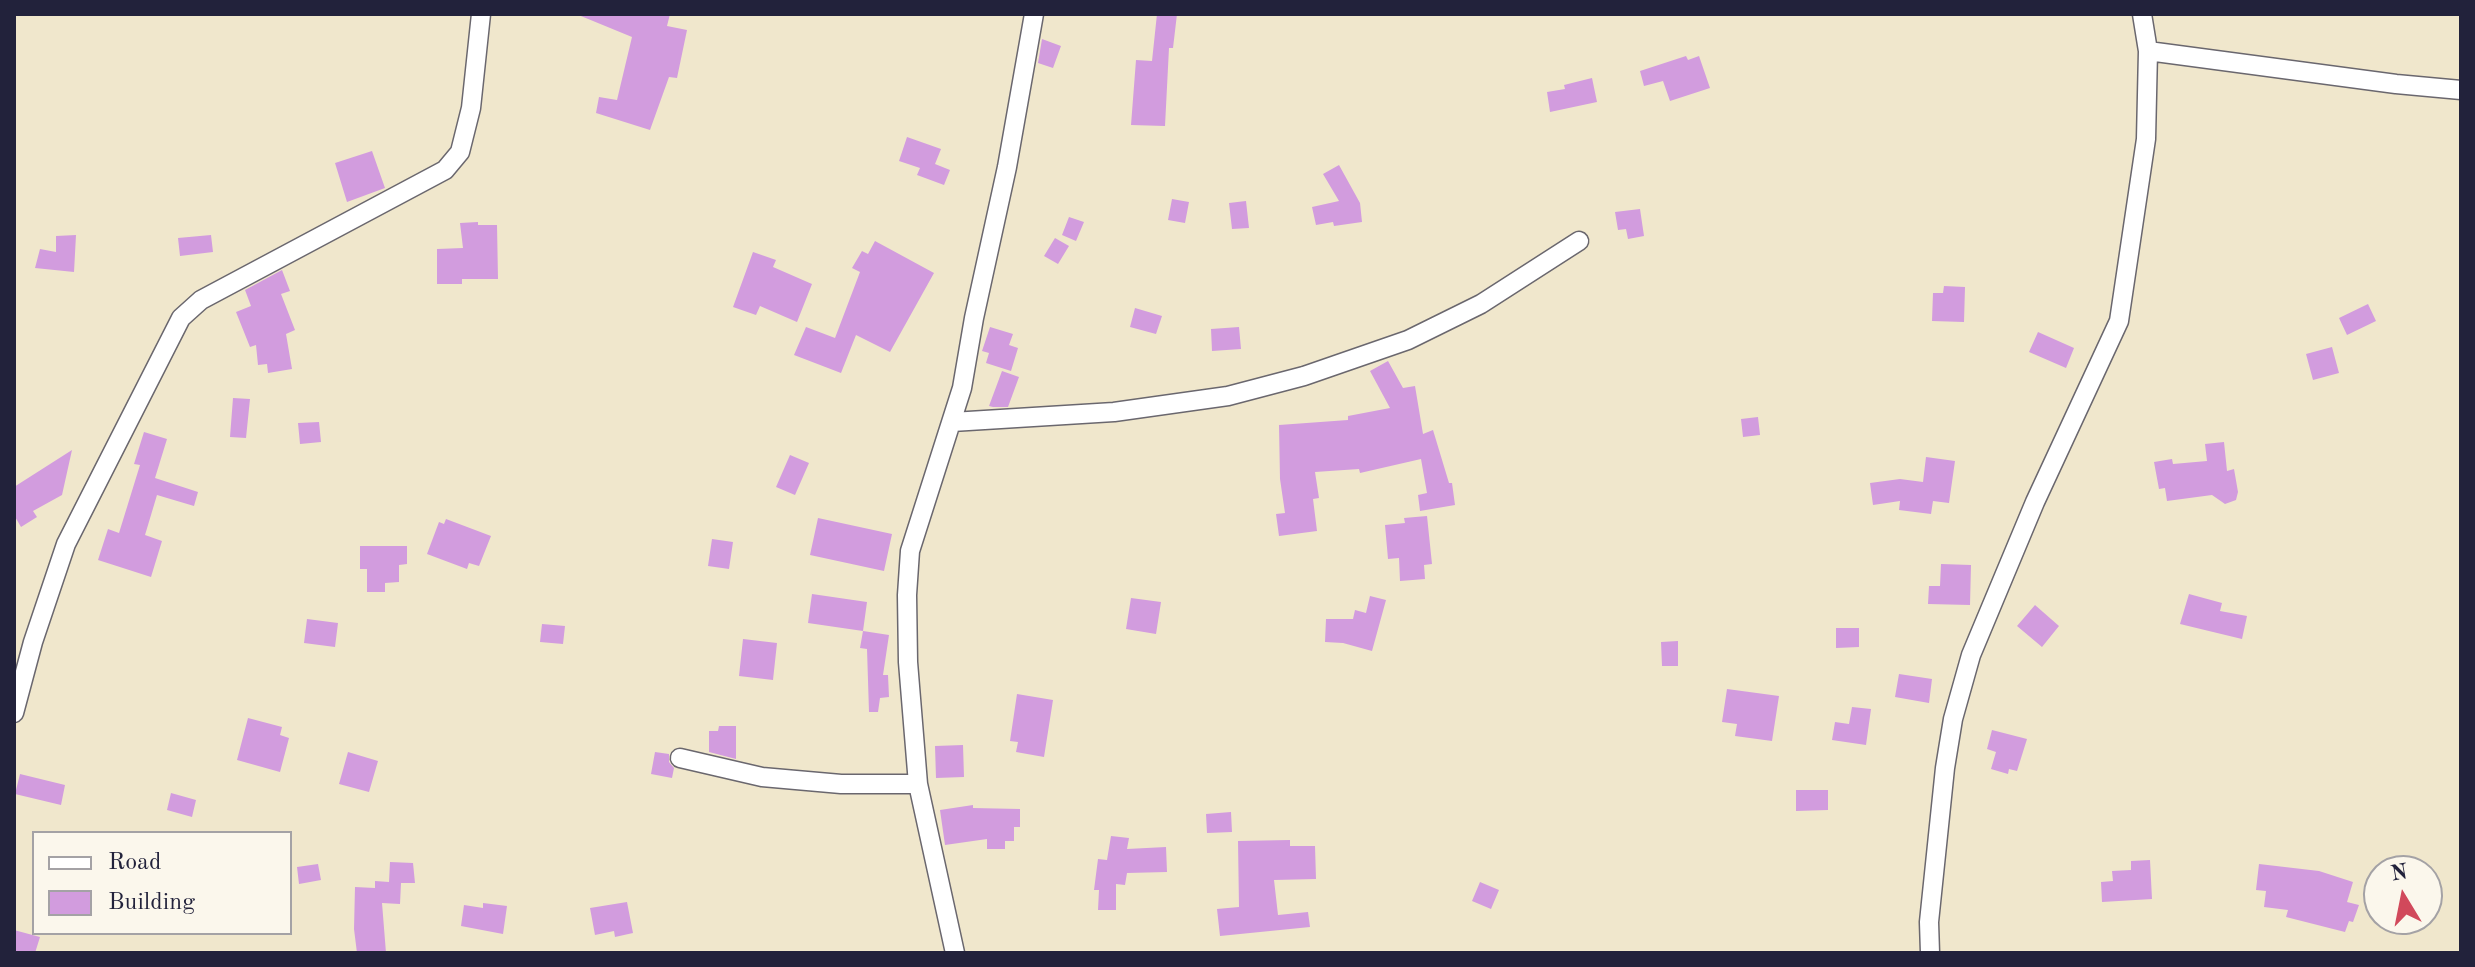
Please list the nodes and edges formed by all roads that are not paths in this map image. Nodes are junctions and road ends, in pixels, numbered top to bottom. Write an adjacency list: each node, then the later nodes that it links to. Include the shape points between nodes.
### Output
1 (481, 14): 8 (street, via 471,108 460,152 445,170 201,300 181,318 66,544)
2 (1034, 14): 7 (street)
3 (2142, 14): 4 (street)
4 (2148, 51): 5 (street); 12 (street, via 2146,139 2119,321 1971,655 1945,768)
5 (2461, 90)
6 (1579, 241): 7 (street, via 1481,304 1408,340 1304,376 1228,396 1114,412)
7 (952, 422): 10 (street, via 910,551 908,662)
8 (14, 713)
9 (680, 758): 10 (street, via 762,777)
10 (918, 784): 11 (street)
11 (955, 953)
12 (1930, 953)

